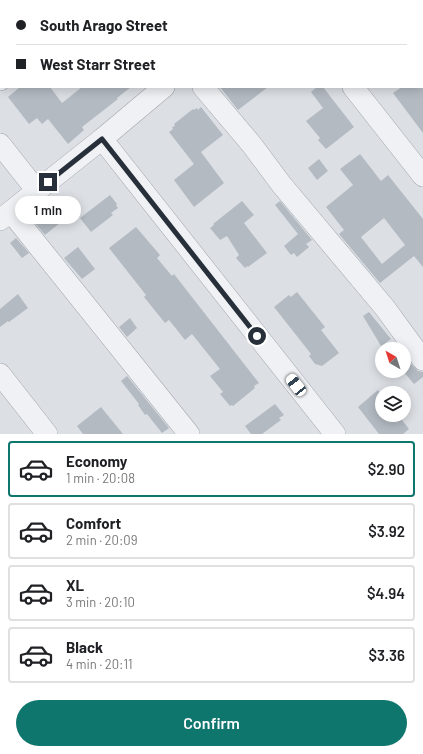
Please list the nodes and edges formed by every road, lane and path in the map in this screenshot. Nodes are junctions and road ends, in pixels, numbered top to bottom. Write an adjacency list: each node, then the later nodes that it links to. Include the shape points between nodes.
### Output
1 (163, 88): 4 (street)
2 (204, 88): 9 (street, via 385,308)
3 (355, 88): 6 (street)
4 (102, 139): 7 (street); 13 (street)
5 (0, 144): 7 (street)
6 (423, 176)
7 (37, 191): 8 (street)
8 (5, 216): 12 (street)
9 (423, 360)
10 (0, 374): 11 (street)
11 (47, 434)
12 (188, 434)
13 (335, 434)

